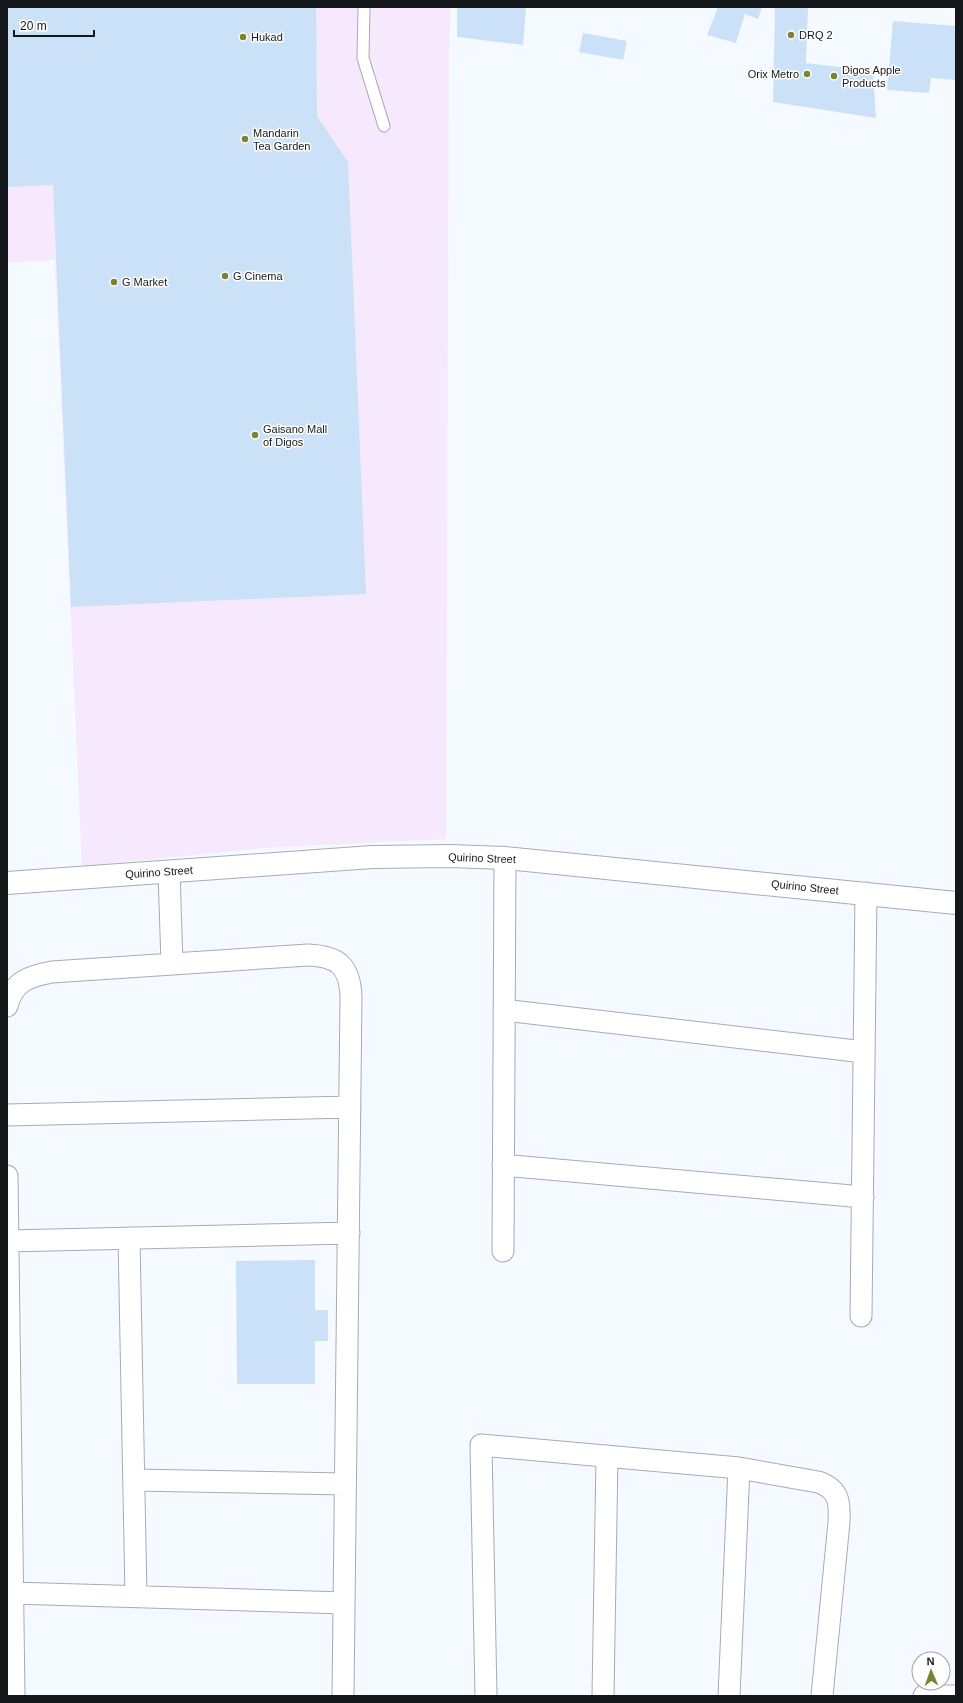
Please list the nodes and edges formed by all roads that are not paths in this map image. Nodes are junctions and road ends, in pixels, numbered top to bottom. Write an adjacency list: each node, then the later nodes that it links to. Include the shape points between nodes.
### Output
1 (364, 7): 2 (lane, via 363,58)
2 (384, 126)
3 (505, 858): 4 (street, Quirino Street, via 372,857); 6 (street, Quirino Street); 10 (street)
4 (169, 872): 5 (street, Quirino Street); 8 (street)
5 (7, 883)
6 (866, 893): 7 (street, Quirino Street); 11 (street)
7 (956, 903)
8 (172, 964): 9 (street, via 52,972 32,976 17,985); 12 (street, via 308,955 334,959 338,962 347,973 350,985)
9 (7, 1006)
10 (504, 1010): 11 (street); 14 (street)
11 (864, 1052): 16 (street)
12 (350, 1106): 13 (street); 17 (street)
13 (7, 1115)
14 (504, 1165): 16 (street); 20 (street)
15 (7, 1176): 19 (street)
16 (863, 1197): 21 (street)
17 (349, 1233): 18 (street); 25 (street)
18 (129, 1238): 19 (street); 24 (street)
19 (8, 1241): 26 (street)
20 (503, 1250)
21 (861, 1316)
22 (607, 1456): 23 (street); 31 (street, via 481,1445); 32 (street)
23 (739, 1468): 33 (street); 34 (street, via 818,1482 828,1487 837,1497 840,1513)
24 (134, 1480): 25 (street); 27 (street)
25 (345, 1484): 28 (street)
26 (12, 1593): 27 (street); 29 (street)
27 (136, 1596): 28 (street)
28 (344, 1603): 30 (street)
29 (14, 1696)
30 (343, 1696)
31 (486, 1696)
32 (603, 1696)
33 (729, 1696)
34 (822, 1696)
35 (924, 1696): 36 (street)
36 (956, 1696)

